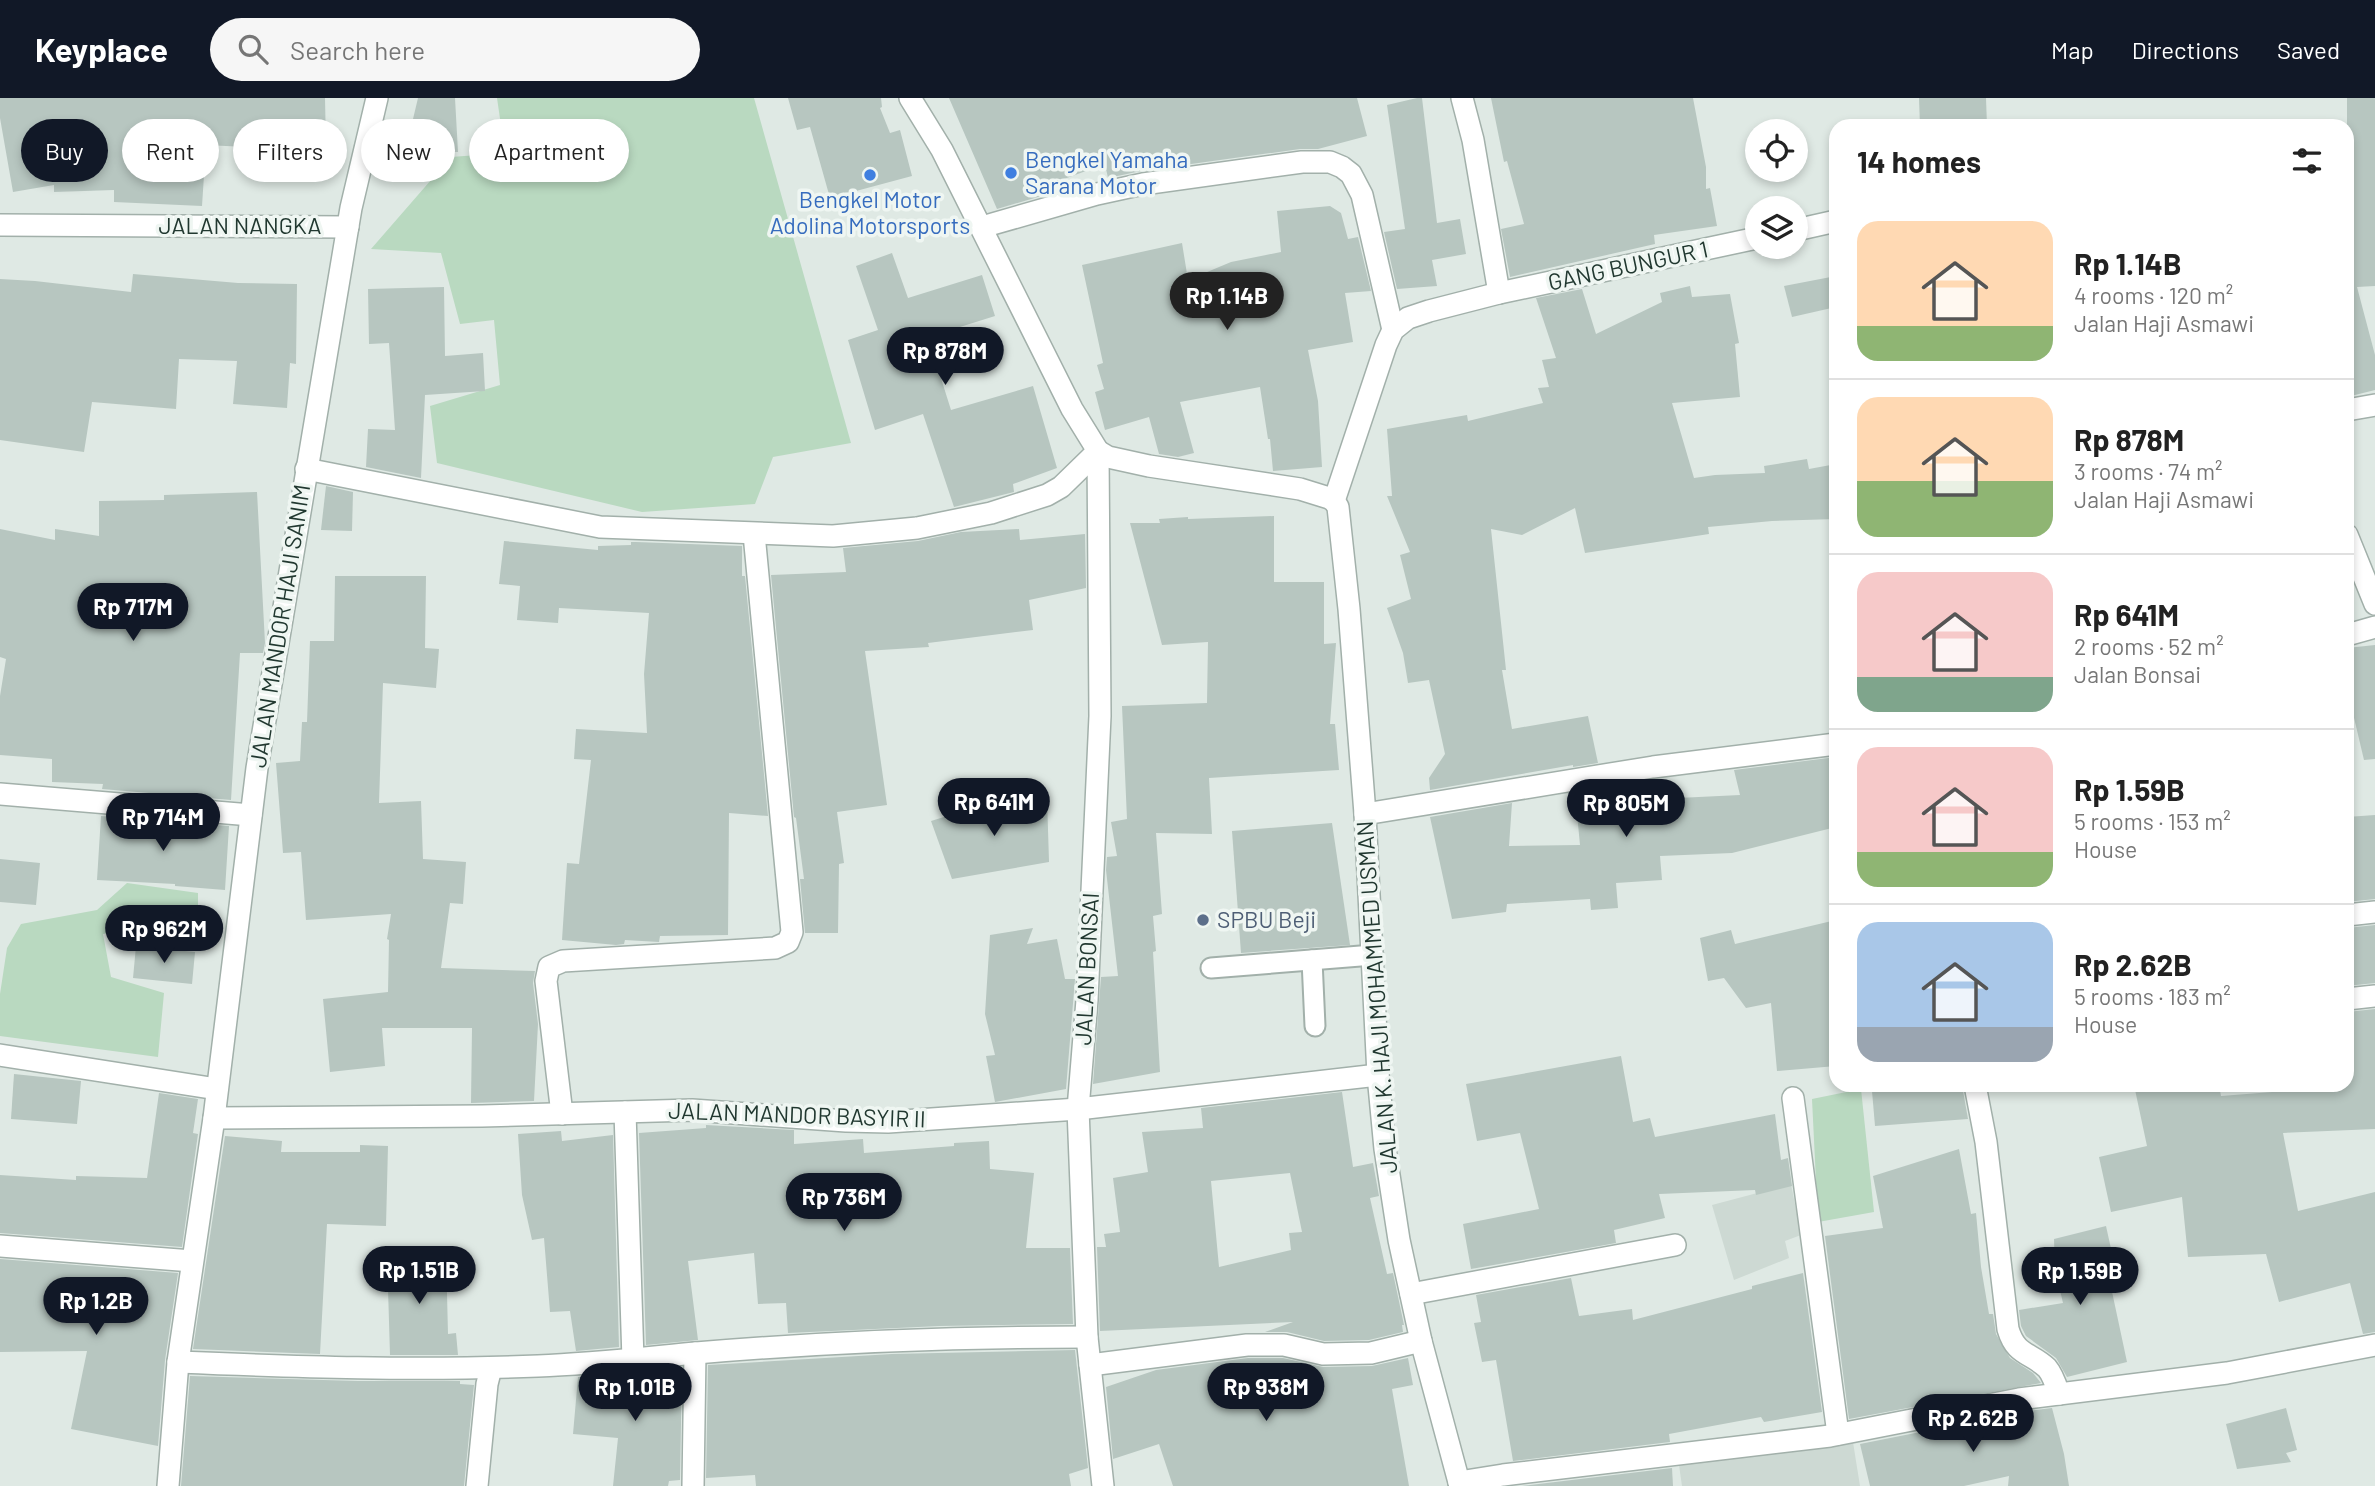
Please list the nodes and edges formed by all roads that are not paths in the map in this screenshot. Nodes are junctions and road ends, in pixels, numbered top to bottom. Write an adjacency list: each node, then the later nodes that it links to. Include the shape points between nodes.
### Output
1 (377, 98): 6 (street, JALAN NANGKA)
2 (910, 98): 7 (street)
3 (1462, 98): 10 (street)
4 (1829, 222): 8 (street)
5 (0, 225): 6 (street, JALAN NANGKA)
6 (348, 227): 15 (street, JALAN MANDOR HAJI SANIM)
7 (982, 227): 11 (street, via 1143,184 1330,162 1351,174 1362,195); 14 (street, via 1072,409)
8 (1808, 227)
9 (1745, 241): 10 (street, GANG BUNGUR 1)
10 (1499, 293): 11 (street, GANG BUNGUR 1, via 1408,318)
11 (1393, 330): 16 (street)
12 (2375, 405): 13 (street)
13 (2354, 409)
14 (1098, 451): 16 (street, via 1149,466 1300,489); 17 (street, via 1062,487 990,513 877,533); 39 (street, JALAN BONSAI, via 1100,716)
15 (306, 469): 17 (street, via 600,527); 25 (street, JALAN MANDOR HAJI SANIM)
16 (1334, 501): 24 (street, JALAN K. HAJI MOHAMMED USMAN, via 1349,609)
17 (754, 534): 41 (street, via 792,932 788,942 775,948 563,961 548,967)
18 (2354, 552): 19 (street)
19 (2375, 604)
20 (2375, 627): 21 (street)
21 (2354, 633)
22 (1829, 745): 24 (street, via 1653,767)
23 (0, 794): 25 (street)
24 (1365, 814): 28 (street, JALAN K. HAJI MOHAMMED USMAN)
25 (251, 815): 36 (street, JALAN MANDOR HAJI SANIM)
26 (2375, 912): 27 (street)
27 (2354, 914)
28 (1373, 955): 29 (lane); 35 (street, JALAN K. HAJI MOHAMMED USMAN)
29 (1312, 960): 30 (lane); 33 (lane)
30 (1211, 968)
31 (2375, 996): 32 (street)
32 (2354, 998)
33 (1315, 1026)
34 (0, 1055): 36 (street)
35 (1378, 1075): 39 (street, JALAN MANDOR BASYIR II); 46 (street, JALAN K. HAJI MOHAMMED USMAN, via 1385,1149)
36 (217, 1089): 42 (street, JALAN MANDOR HAJI SANIM)
37 (1976, 1092): 55 (street, via 2008,1329 2018,1350 2046,1367)
38 (1793, 1098): 56 (street)
39 (1078, 1109): 40 (street, JALAN MANDOR BASYIR II, via 888,1122 692,1110); 47 (street, JALAN BONSAI)
40 (625, 1112): 41 (street, JALAN MANDOR BASYIR II); 51 (street)
41 (562, 1114): 42 (street, JALAN MANDOR BASYIR II)
42 (214, 1118): 45 (street, JALAN MANDOR HAJI SANIM)
43 (1675, 1245): 46 (street)
44 (0, 1246): 45 (street)
45 (192, 1261): 52 (street, JALAN MANDOR HAJI SANIM)
46 (1411, 1294): 48 (street, JALAN K. HAJI MOHAMMED USMAN)
47 (1087, 1337): 50 (street, via 883,1341); 53 (street, JALAN BONSAI)
48 (1421, 1341): 53 (street, via 1371,1353 1323,1354 1284,1345 1247,1345); 57 (street, JALAN K. HAJI MOHAMMED USMAN)
49 (2375, 1345): 55 (street, via 2227,1373)
50 (695, 1353): 51 (street); 60 (street)
51 (634, 1360): 54 (street)
52 (178, 1362): 54 (street); 58 (street, JALAN MANDOR HAJI SANIM)
53 (1090, 1365): 61 (street, JALAN BONSAI)
54 (491, 1368): 59 (street)
55 (2059, 1394): 56 (street)
56 (1838, 1434): 57 (street)
57 (1460, 1484)
58 (168, 1486)
59 (477, 1486)
60 (693, 1486)
61 (1103, 1486)

